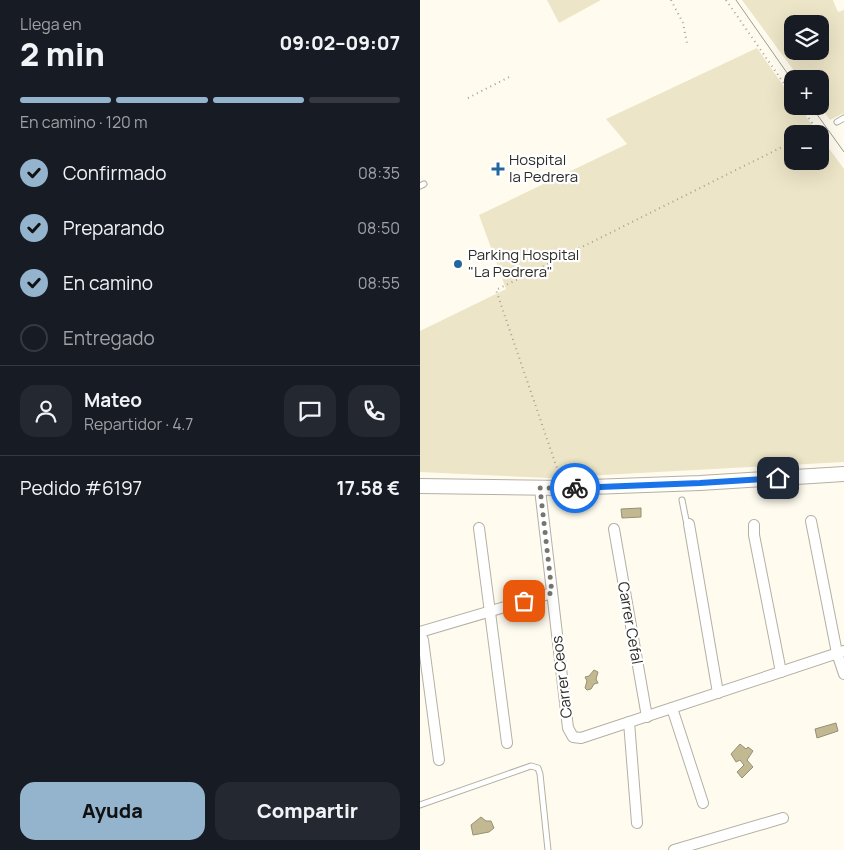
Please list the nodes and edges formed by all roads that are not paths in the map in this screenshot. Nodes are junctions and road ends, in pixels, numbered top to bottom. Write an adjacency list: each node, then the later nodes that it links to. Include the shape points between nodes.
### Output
1 (844, 118): 2 (lane)
2 (837, 122)
3 (844, 474): 5 (street)
4 (420, 486): 5 (street)
5 (540, 488): 12 (street, Carrer Ceos)
6 (682, 500): 8 (lane)
7 (810, 521): 15 (street)
8 (689, 524): 18 (street)
9 (754, 525): 16 (street)
10 (479, 528): 13 (street)
11 (614, 529): 20 (street, Carrer Cefal)
12 (552, 593): 13 (street); 21 (street, Carrer Ceos, via 568,728 573,737 581,738)
13 (489, 611): 14 (street); 22 (street)
14 (420, 633): 23 (street)
15 (841, 652): 16 (street); 17 (street)
16 (781, 672): 18 (street)
17 (844, 674)
18 (718, 693): 19 (street)
19 (672, 708): 20 (street); 24 (street)
20 (647, 717): 21 (street)
21 (629, 722): 27 (street)
22 (507, 743)
23 (439, 760)
24 (703, 803)
25 (420, 805): 28 (lane, via 534,766 540,774)
26 (783, 818): 29 (street)
27 (637, 823)
28 (548, 850)
29 (674, 850)

